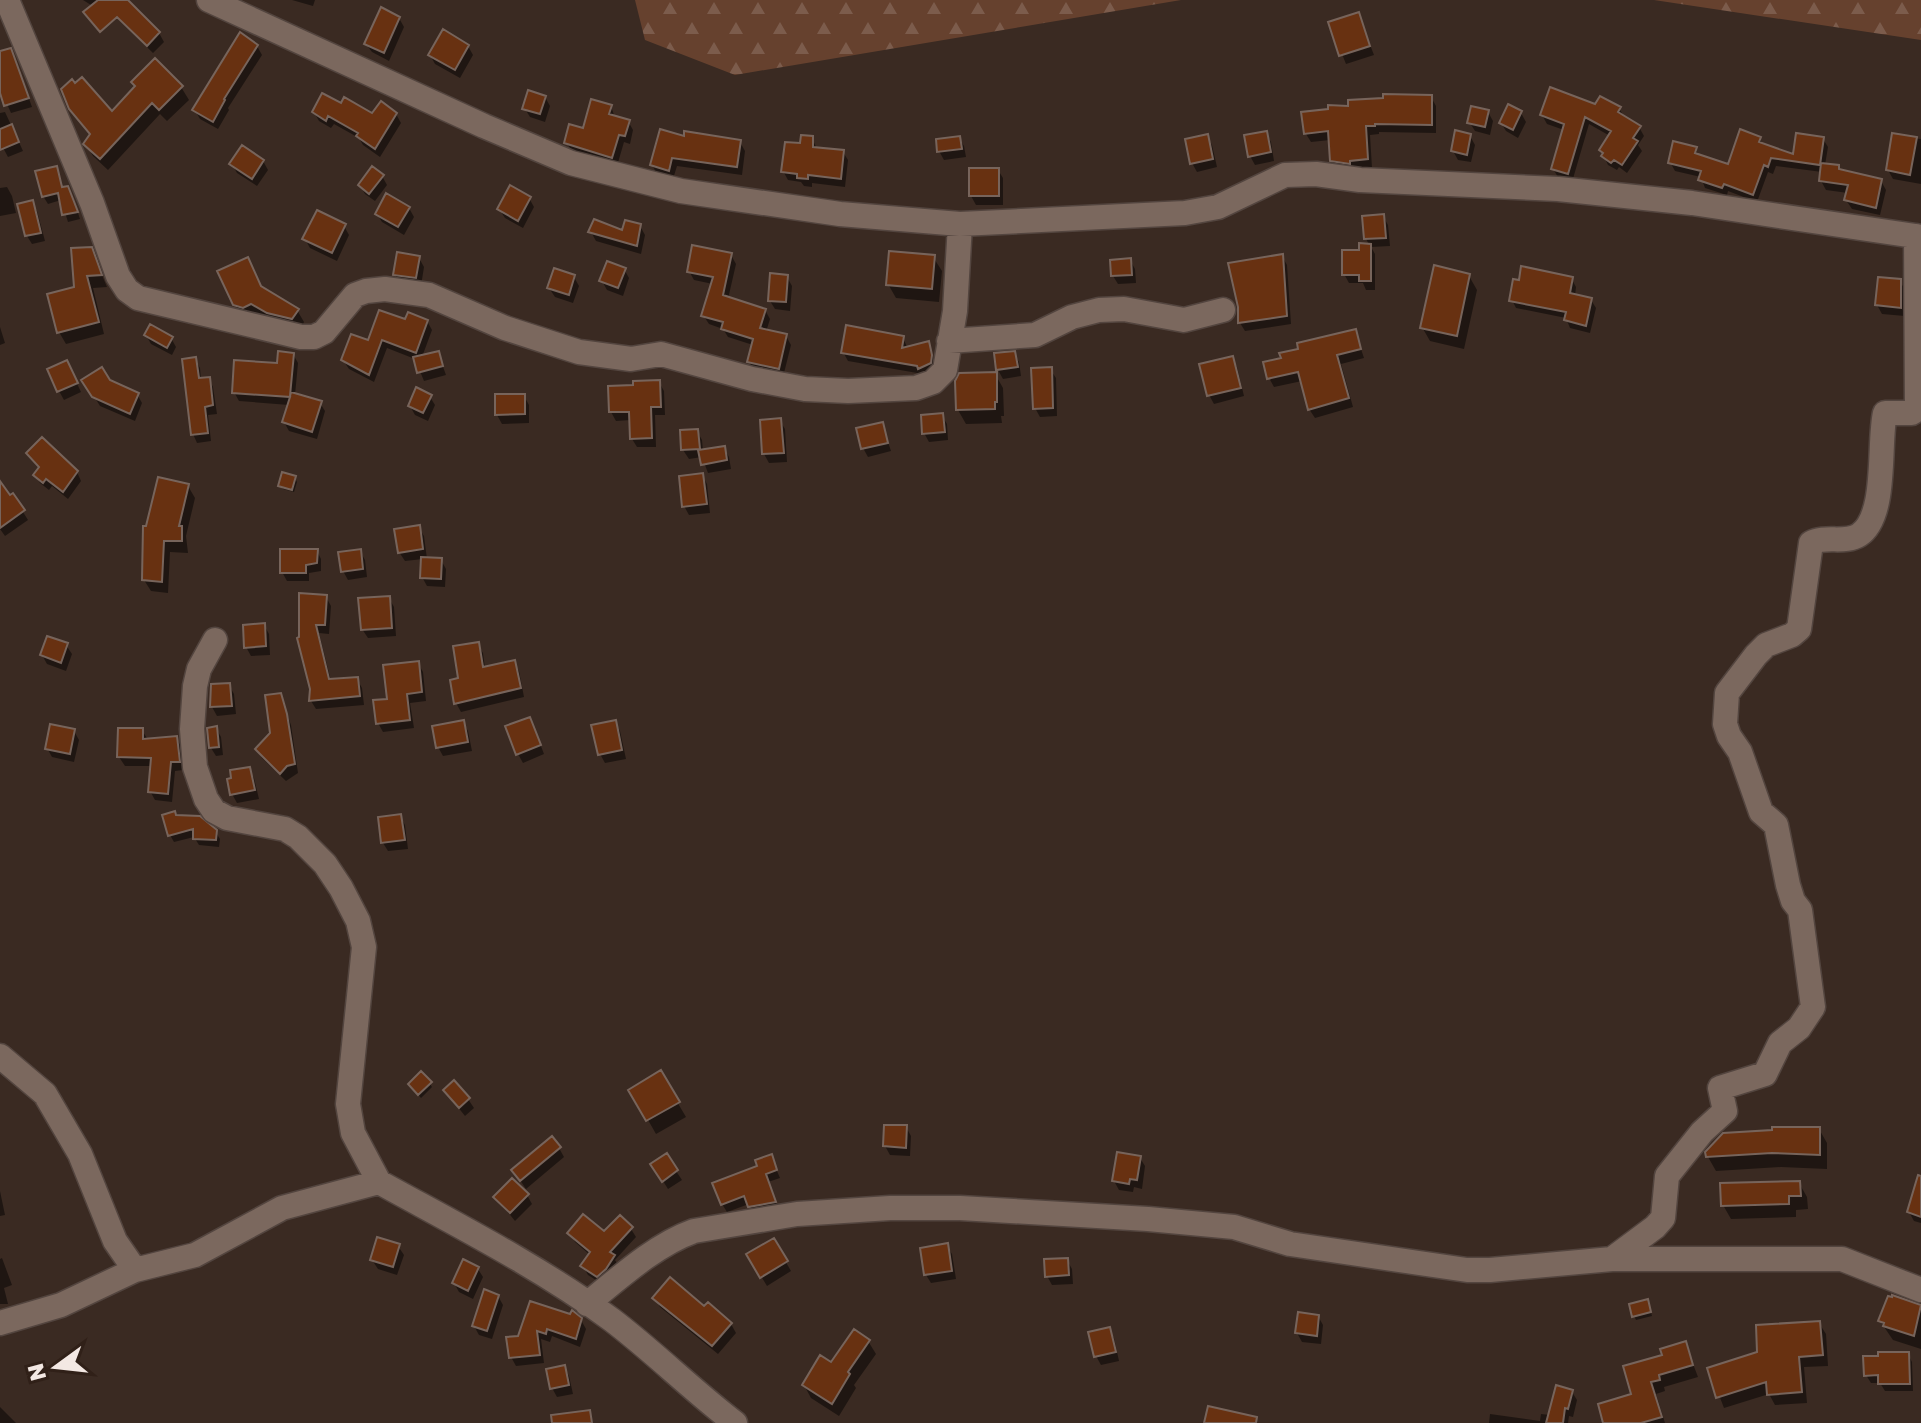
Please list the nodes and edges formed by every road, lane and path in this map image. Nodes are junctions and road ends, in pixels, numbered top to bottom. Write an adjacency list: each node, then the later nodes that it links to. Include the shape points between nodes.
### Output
1 (7, 0): 6 (street, via 118,276 138,298 301,337 324,332 355,295 385,289 429,295 579,352 631,359 661,354 752,379 848,391 916,388 933,382 945,370)
2 (209, 0): 3 (street, via 571,163 681,191 767,205)
3 (960, 224): 4 (street, via 1185,213 1218,207 1285,175 1316,174 1558,189); 6 (street)
4 (1918, 236): 10 (street, via 1917,409 1885,413 1878,494 1864,530 1857,537 1811,543 1799,629 1766,645 1727,693 1729,736 1761,812 1776,825 1788,885 1800,910 1813,1007 1780,1043 1765,1074 1720,1088 1725,1111 1667,1176 1663,1218)
5 (1223, 310): 6 (street, via 1184,320 1099,310 1035,335)
6 (949, 341)
7 (215, 640): 9 (street, via 195,686 195,767 214,811 298,837 325,864 358,921 364,947 348,1104 353,1133)
8 (0, 1056): 11 (street, via 45,1094 80,1154 115,1241)
9 (379, 1182): 11 (street, via 282,1208 195,1255); 13 (street)
10 (1612, 1259): 12 (street, via 1842,1259); 13 (street, via 1467,1270 1290,1244 1234,1227 1020,1211 890,1208 797,1214 694,1231)
11 (135, 1270): 14 (street, via 61,1305)
12 (1921, 1290)
13 (587, 1304): 15 (street)
14 (0, 1323)
15 (735, 1423)

